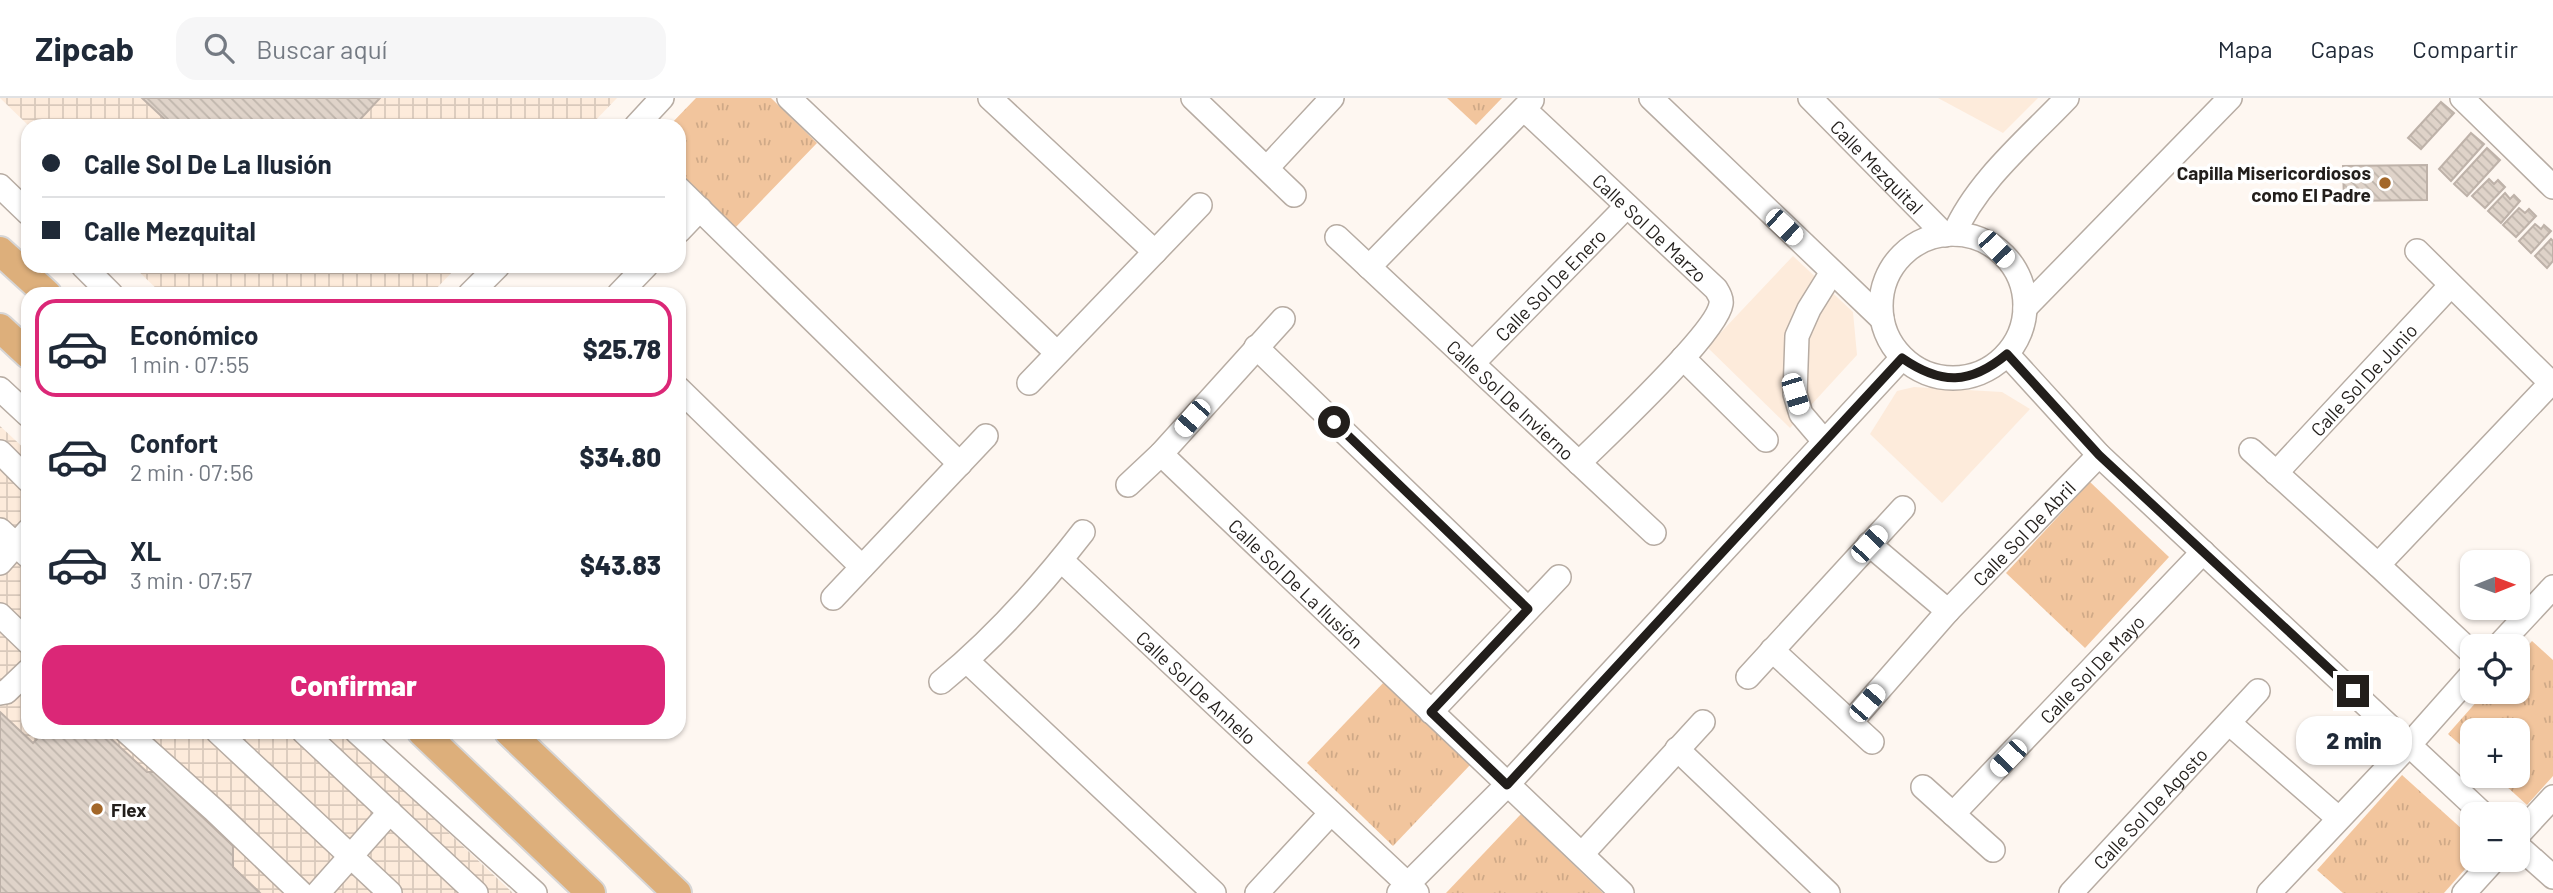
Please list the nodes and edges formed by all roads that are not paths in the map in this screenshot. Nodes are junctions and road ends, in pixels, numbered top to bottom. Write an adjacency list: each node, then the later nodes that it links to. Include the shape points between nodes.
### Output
1 (662, 98): 12 (street)
2 (990, 98): 27 (street)
3 (1193, 98): 13 (street)
4 (1332, 98): 13 (street)
5 (1651, 98): 30 (street)
6 (1810, 98): 23 (street, Calle Mezquital)
7 (2067, 98): 23 (street, via 1979,191)
8 (2230, 98): 40 (street)
9 (2462, 98): 15 (street)
10 (792, 99): 46 (street)
11 (1529, 104): 20 (street, Calle Sol De Marzo); 28 (street)
12 (642, 119)
13 (1267, 168): 16 (street)
14 (0, 186): 19 (street)
15 (2553, 187)
16 (1294, 195)
17 (686, 196): 21 (street)
18 (1200, 205): 27 (street)
19 (21, 206)
20 (1627, 206): 48 (street, Calle Sol De Marzo, via 1721,298 1715,318); 50 (street, Calle Sol De Enero)
21 (700, 209): 22 (street); 64 (street)
22 (686, 224)
23 (1950, 234): 40 (street, via 1976,238 1996,249 2012,265); 42 (street, via 1922,241 1903,254 1889,273 1881,296)
24 (1338, 237): 28 (street, Calle Sol De Invierno)
25 (0, 251): 29 (main road)
26 (2417, 251): 35 (street)
27 (1155, 252): 46 (street)
28 (1369, 267): 50 (street, Calle Sol De Invierno)
29 (21, 270)
30 (1832, 272): 42 (street); 58 (street, via 1797,337 1795,368 1801,414)
31 (24, 273): 36 (main road)
32 (90, 273): 37 (street)
33 (491, 273): 38 (street)
34 (639, 273): 39 (street)
35 (2450, 286): 52 (street); 66 (street, Calle Sol De Junio)
36 (39, 287)
37 (104, 287)
38 (477, 287)
39 (626, 287)
40 (2025, 308): 47 (street, via 2020,333)
41 (1283, 319): 44 (street)
42 (1882, 319): 49 (street, via 1889,341)
43 (0, 328): 45 (main road)
44 (1256, 347): 61 (street); 81 (street)
45 (21, 348)
46 (1057, 354): 51 (street)
47 (2007, 354): 49 (street, via 1989,369 1967,377 1944,378 1922,372); 62 (street)
48 (1683, 358): 57 (street); 63 (street, Calle Sol De Marzo)
49 (1902, 358): 58 (street)
50 (1473, 363): 63 (street, Calle Sol De Invierno)
51 (1029, 383)
52 (2552, 384): 76 (street)
53 (0, 389): 55 (street)
54 (686, 396): 77 (street)
55 (21, 408)
56 (986, 436): 64 (street)
57 (1766, 440)
58 (1824, 441): 108 (street)
59 (2251, 450): 66 (street)
60 (0, 452): 65 (street)
61 (1161, 454): 67 (street); 95 (street, Calle Sol De La Ilusión)
62 (2099, 455): 73 (street); 82 (street, Calle Sol De Abril)
63 (1579, 463): 70 (street, Calle Sol De Invierno)
64 (960, 464): 77 (street)
65 (21, 473)
66 (2276, 473): 76 (street)
67 (1128, 485)
68 (1903, 508): 72 (street)
69 (1083, 532): 74 (street)
70 (1654, 533)
71 (18, 540): 75 (street)
72 (1869, 544): 82 (street); 87 (street)
73 (2203, 552): 106 (street); 114 (street, Calle Sol De Mayo)
74 (1061, 560): 88 (street); 113 (street, Calle Sol De Anhelo)
75 (0, 562)
76 (2378, 565): 86 (street)
77 (862, 568): 80 (street)
78 (1559, 577): 81 (street)
79 (2553, 587): 84 (street)
80 (833, 598)
81 (1528, 609): 95 (street)
82 (1948, 611): 97 (street, Calle Sol De Abril)
83 (0, 615): 85 (street)
84 (2509, 634)
85 (21, 635)
86 (2460, 642)
87 (1772, 650): 89 (street); 97 (street)
88 (967, 661): 91 (street); 131 (street)
89 (1748, 677)
90 (21, 678): 94 (street)
91 (941, 682)
92 (2460, 688): 106 (street)
93 (2258, 691): 98 (street, Calle Sol De Agosto)
94 (0, 693)
95 (1431, 712): 108 (street, Calle Sol De La Ilusión)
96 (1703, 722): 107 (street)
97 (1851, 722): 105 (street)
98 (2229, 723): 115 (street); 135 (street, Calle Sol De Agosto)
99 (135, 739): 124 (street)
100 (226, 739): 119 (street)
101 (312, 739): 112 (street)
102 (365, 739): 128 (street)
103 (429, 739): 129 (main road)
104 (516, 739): 130 (main road)
105 (1872, 742)
106 (2410, 744): 111 (street); 115 (street)
107 (1677, 750): 118 (street); 134 (street)
108 (1507, 785): 118 (street, Calle Sol De La Ilusión); 123 (street)
109 (1923, 787): 114 (street)
110 (2553, 797): 116 (street)
111 (2470, 802)
112 (390, 812): 119 (street); 127 (street)
113 (1331, 813): 123 (street, Calle Sol De Anhelo); 132 (street)
114 (1953, 814): 117 (street)
115 (2339, 817): 136 (street)
116 (2530, 822)
117 (1993, 850)
118 (1582, 853): 133 (street, Calle Sol De La Ilusión)
119 (351, 855): 125 (street); 126 (street)
120 (2530, 857): 122 (street)
121 (2483, 872): 137 (street)
122 (2553, 877)
123 (1408, 890)
124 (301, 893)
125 (318, 893)
126 (390, 893)
127 (476, 893)
128 (535, 893)
129 (591, 893)
130 (677, 893)
131 (1214, 893)
132 (1257, 893)
133 (1622, 893)
134 (1828, 893)
135 (2071, 893)
136 (2269, 893)
137 (2464, 893)

